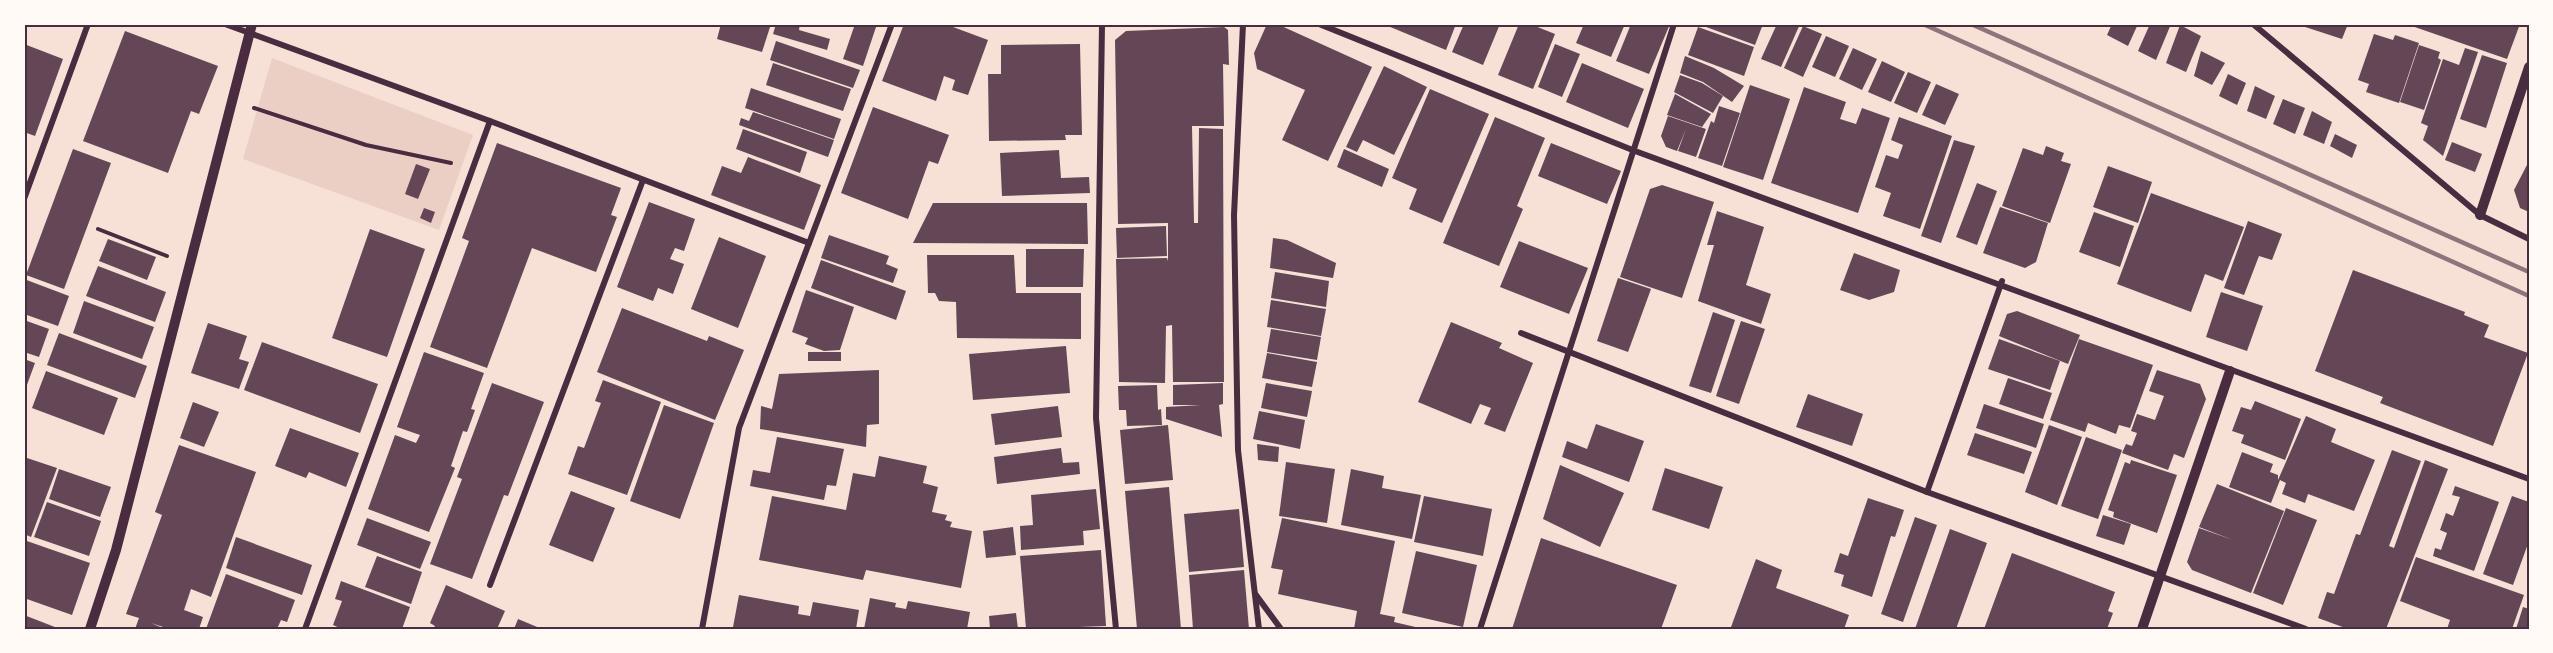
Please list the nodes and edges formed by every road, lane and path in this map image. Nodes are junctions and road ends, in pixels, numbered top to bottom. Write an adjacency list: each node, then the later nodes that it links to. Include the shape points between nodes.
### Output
1 (88, 24): 18 (street)
2 (225, 24): 11 (street)
3 (892, 24): 22 (street)
4 (1000, 24): 10 (street)
5 (1117, 24): 10 (street)
6 (1243, 24): 32 (street, via 1234,215 1238,450)
7 (1319, 24): 15 (street)
8 (1674, 24): 15 (street)
9 (2253, 24): 19 (street)
10 (1102, 25): 36 (street, via 1096,418)
11 (251, 28): 14 (street); 23 (street)
12 (2529, 67): 19 (street)
13 (253, 108): 16 (path, via 366,145)
14 (490, 122): 16 (street); 17 (street)
15 (1635, 151): 24 (street); 26 (street)
16 (473, 170): 34 (street)
17 (643, 180): 22 (street); 31 (street)
18 (24, 199)
19 (2480, 215): 21 (street)
20 (98, 229): 23 (path)
21 (2529, 240)
22 (809, 243): 35 (street, via 739,428)
23 (190, 264): 33 (street, via 116,550)
24 (2001, 283): 27 (street); 29 (street)
25 (1521, 333): 26 (street)
26 (1571, 352): 29 (street); 39 (street)
27 (2230, 371): 28 (street); 30 (street)
28 (2529, 480)
29 (1927, 492): 30 (street)
30 (2160, 577): 40 (street); 41 (street)
31 (490, 585)
32 (1256, 595): 37 (street); 38 (street)
33 (90, 629)
34 (305, 629)
35 (702, 629)
36 (1116, 629)
37 (1258, 629)
38 (1281, 629)
39 (1480, 629)
40 (2142, 629)
41 (2306, 629)

